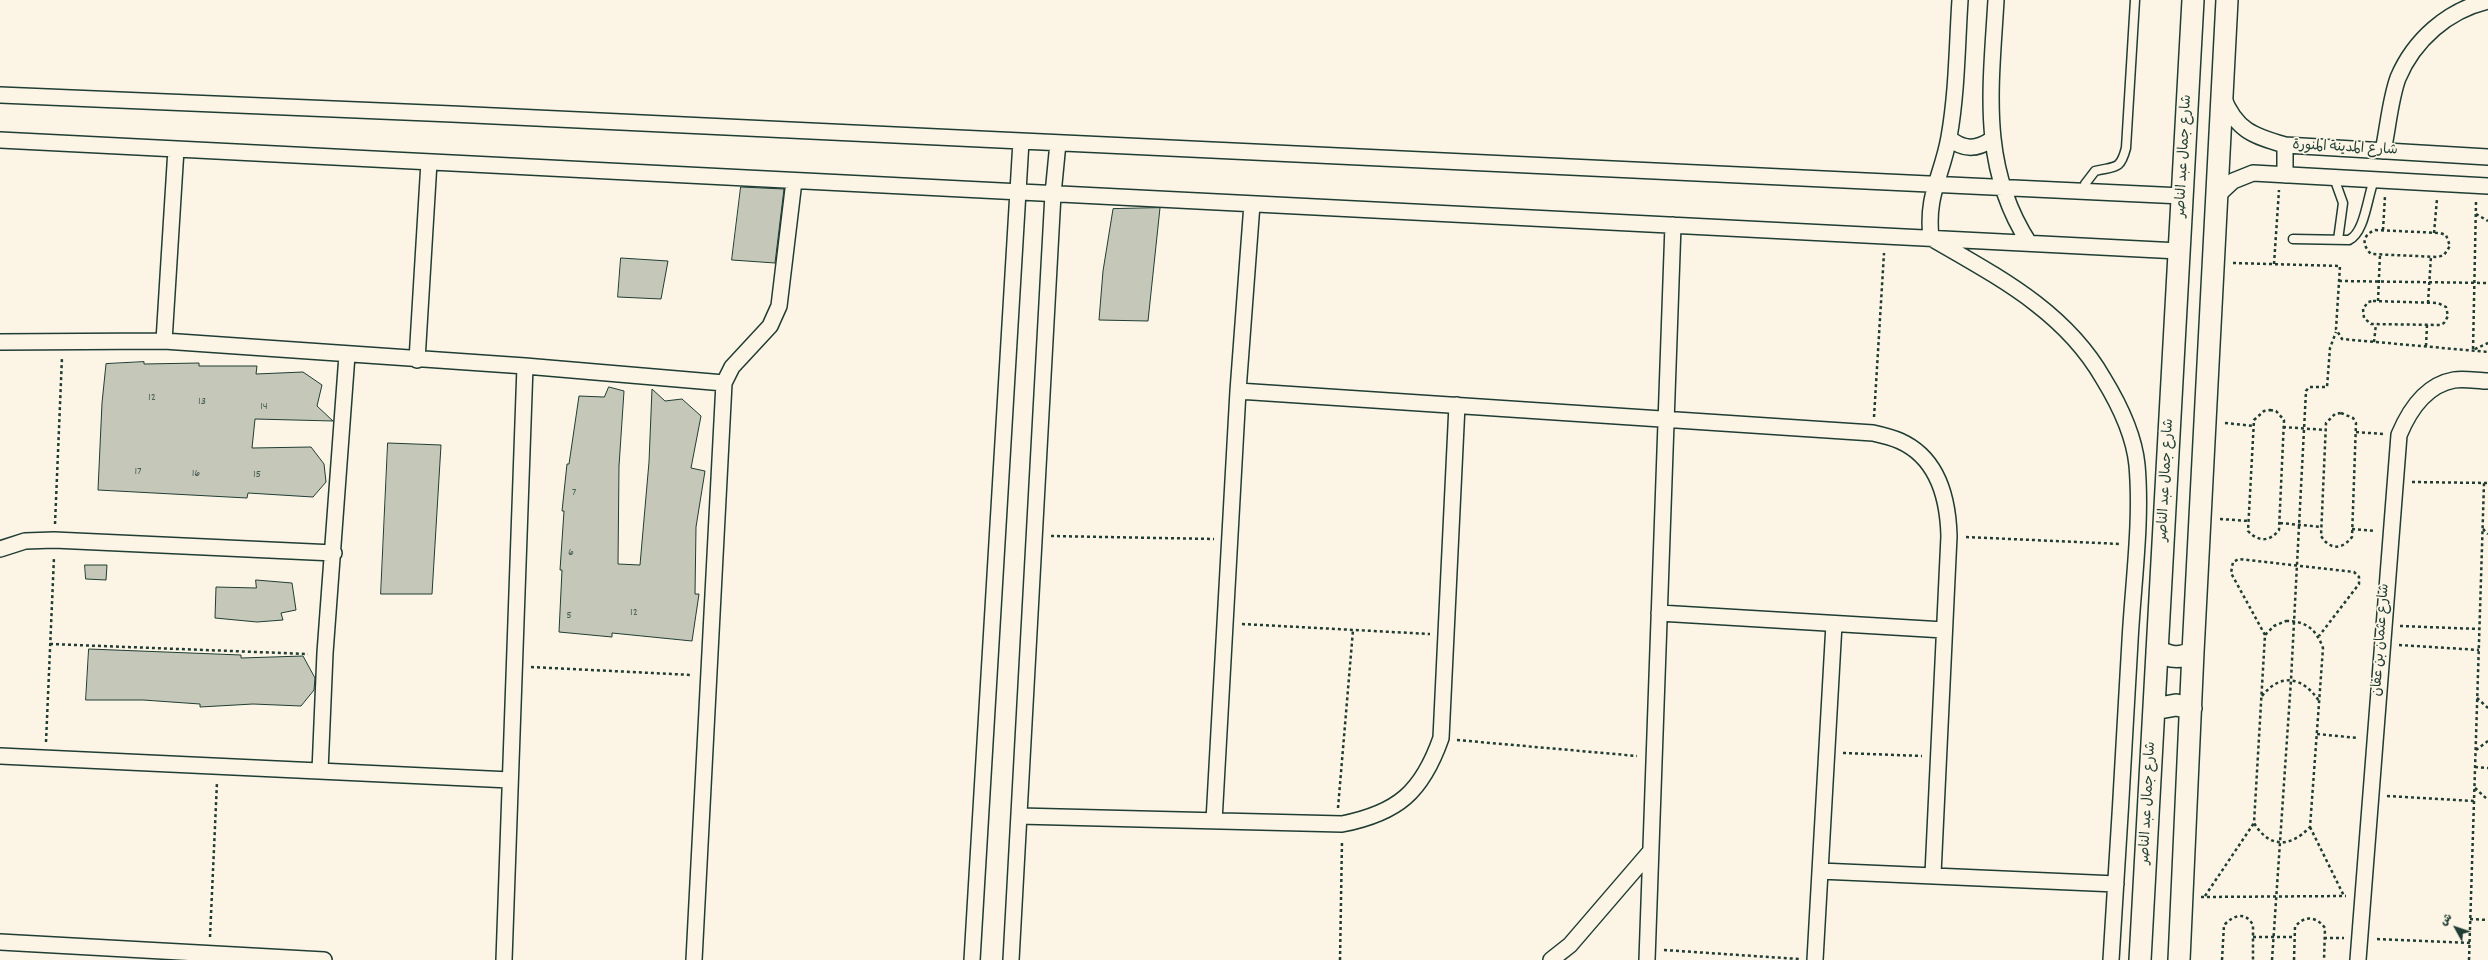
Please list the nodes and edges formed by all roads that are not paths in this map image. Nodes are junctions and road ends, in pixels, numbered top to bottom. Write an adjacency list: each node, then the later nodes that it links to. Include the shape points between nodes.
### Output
1 (1960, 0): 9 (street, via 1955,90)
2 (1996, 0): 10 (street, via 1990,109)
3 (2135, 0): 27 (lane, via 2126,148 2123,161 2117,167 2095,171 2085,184)
4 (2194, 0): 30 (main road, شارع جمال عبد الناصر)
5 (2227, 0): 8 (main road)
6 (2488, 1): 16 (street, via 2461,10 2444,20 2416,46 2398,80)
7 (0, 95): 12 (street)
8 (2223, 97): 14 (street, شارع المدينة المنورة, via 2229,112 2240,125 2253,135); 29 (main road)
9 (1949, 138): 10 (street, via 1955,144 1970,148 1978,147); 23 (street)
10 (1992, 139): 25 (street)
11 (0, 140): 15 (street)
12 (1021, 141): 13 (street); 26 (street)
13 (1058, 143): 23 (street); 28 (street)
14 (2285, 145): 16 (street, شارع المدينة المنورة); 19 (street)
15 (176, 149): 18 (street); 38 (street)
16 (2383, 151): 17 (street, شارع المدينة المنورة)
17 (2488, 157)
18 (429, 162): 22 (street); 41 (street)
19 (2282, 175): 20 (street, شارع المدينة المنورة); 29 (street, شارع المدينة المنورة, via 2253,173 2243,176 2225,187)
20 (2334, 178): 21 (street, شارع المدينة المنورة); 35 (lane, via 2343,203)
21 (2380, 180): 24 (street, شارع المدينة المنورة); 35 (lane, via 2361,229 2349,240)
22 (794, 181): 26 (street); 44 (street, via 779,306 770,326 732,367)
23 (1934, 185): 25 (street); 33 (street, via 1929,212)
24 (2482, 186)
25 (2002, 188): 27 (street); 36 (street, via 2014,217)
26 (1019, 192): 28 (street); 71 (street)
27 (2085, 192): 30 (street)
28 (1053, 194): 31 (street); 60 (street)
29 (2218, 195): 54 (main road)
30 (2182, 196): 37 (main road, شارع جمال عبد الناصر)
31 (1252, 204): 32 (street); 45 (street)
32 (1673, 225): 33 (street); 47 (street)
33 (1930, 238): 36 (street); 65 (street, via 2013,286 2040,304 2064,326 2085,350 2103,377 2130,434 2137,464 2136,545)
34 (2293, 238): 35 (lane)
35 (2338, 240)
36 (2029, 243): 37 (street)
37 (2180, 251): 53 (main road, شارع جمال عبد الناصر)
38 (164, 341): 39 (street); 40 (street)
39 (0, 342)
40 (346, 355): 41 (street); 49 (street)
41 (416, 360): 42 (street)
42 (525, 366): 44 (street); 59 (street)
43 (2488, 382): 78 (street, شارع عثمان بن عفان, via 2454,380 2435,388 2419,400 2406,416 2399,435)
44 (724, 383): 70 (street)
45 (1238, 391): 46 (street); 61 (street)
46 (1456, 405): 47 (street); 61 (street, via 1441,738 1432,764 1416,788 1395,806 1370,819 1339,824)
47 (1666, 419): 50 (street); 52 (street, via 1873,433 1900,441 1923,458 1940,481 1948,508)
48 (0, 549): 49 (street, via 25,541 54,540)
49 (334, 554): 58 (street, via 325,653)
50 (1659, 613): 51 (street); 62 (street)
51 (1834, 624): 52 (street); 63 (street)
52 (1944, 630): 64 (street)
53 (2157, 650): 54 (main road, via 2178,658); 56 (main road, شارع جمال عبد الناصر)
54 (2193, 652): 55 (main road)
55 (2191, 708): 56 (main road, via 2168,705); 77 (main road)
56 (2154, 709): 76 (main road, شارع جمال عبد الناصر)
57 (0, 756): 58 (street)
58 (320, 771): 59 (street)
59 (510, 780): 69 (street)
60 (1019, 816): 61 (street); 72 (street)
61 (1214, 821)
62 (1650, 852): 67 (street); 73 (street, via 1570,945)
63 (1820, 871): 64 (street); 74 (street)
64 (1933, 874): 65 (street)
65 (2116, 884): 75 (street)
66 (0, 942): 68 (street)
67 (1647, 955)
68 (324, 960)
69 (504, 960)
70 (694, 960)
71 (972, 960)
72 (1011, 960)
73 (1551, 960)
74 (1815, 960)
75 (2111, 960)
76 (2140, 960)
77 (2179, 960)
78 (2358, 960)

